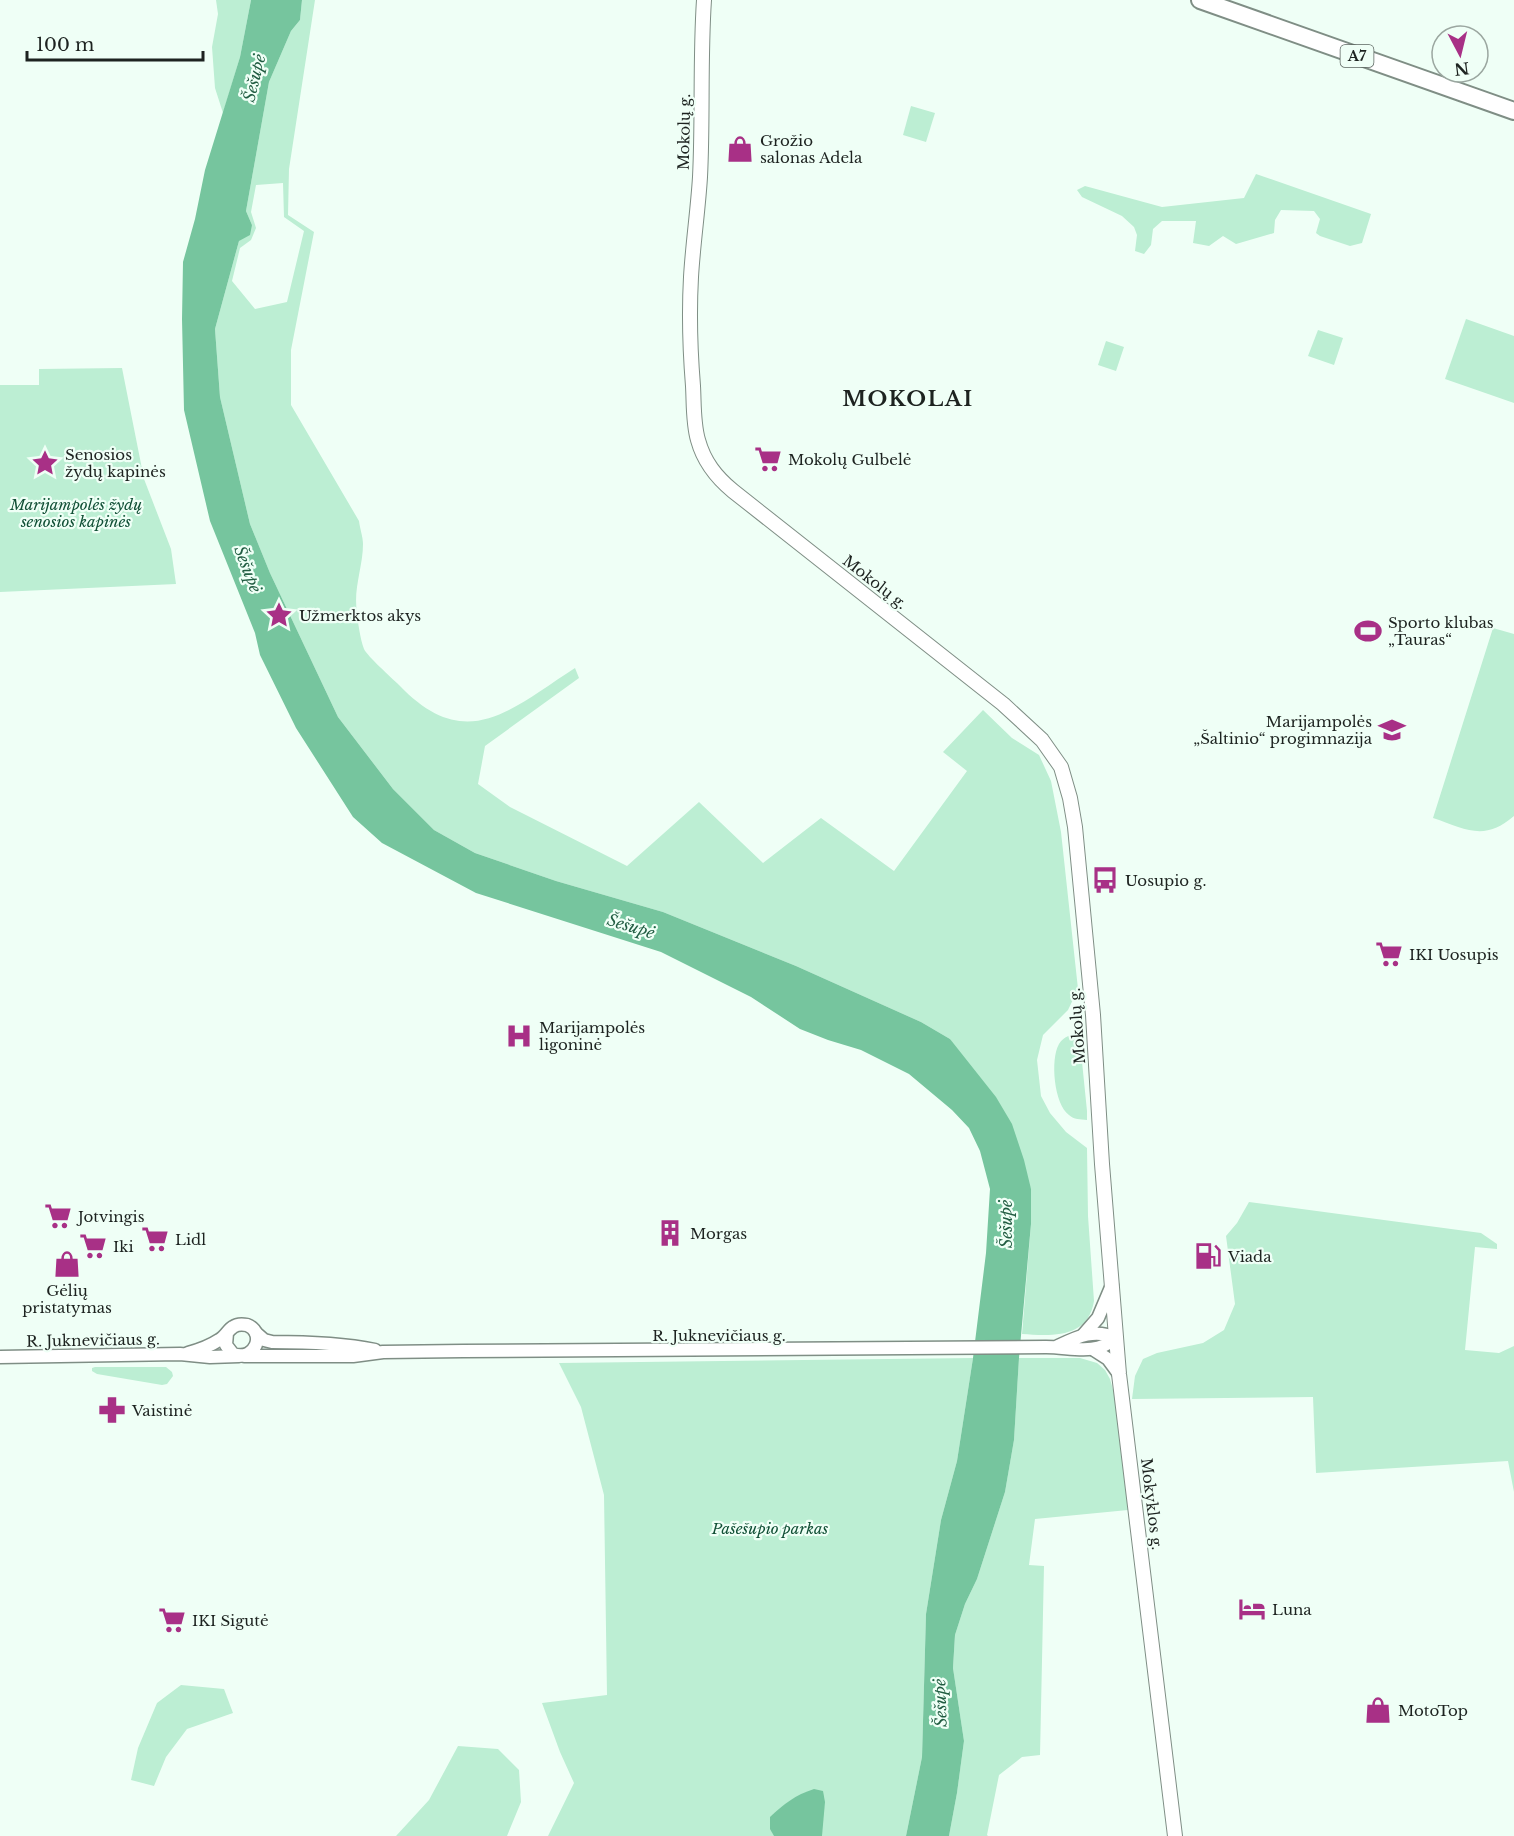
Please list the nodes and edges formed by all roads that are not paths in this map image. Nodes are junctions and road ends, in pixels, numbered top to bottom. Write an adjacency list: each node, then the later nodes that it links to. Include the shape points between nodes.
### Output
1 (704, 0): 4 (main road, Mokolų g., via 700,177 690,316 695,419 702,453 711,469 733,491 1003,704 1042,740 1061,767 1075,827)
2 (1200, 0): 3 (highway, A7)
3 (1514, 111)
4 (1103, 1176): 5 (main road, Mokyklos g.)
5 (1112, 1284): 8 (street, via 1098,1318); 9 (main road, Mokyklos g.)
6 (227, 1333): 7 (street, via 242,1324); 13 (street, R. Juknevičiaus g., via 209,1346); 14 (street, via 226,1345 233,1354)
7 (256, 1334): 12 (street, R. Juknevičiaus g., via 272,1342 353,1346); 14 (street, via 255,1347)
8 (1084, 1334): 9 (street, R. Juknevičiaus g., via 1106,1333); 10 (street, R. Juknevičiaus g.)
9 (1116, 1338): 11 (street); 16 (main road, Mokyklos g.)
10 (1051, 1347): 11 (street, R. Juknevičiaus g.); 12 (street, R. Juknevičiaus g.)
11 (1094, 1350): 16 (street, via 1108,1359)
12 (382, 1352): 14 (street, R. Juknevičiaus g., via 353,1356)
13 (186, 1354): 14 (street, R. Juknevičiaus g.); 15 (street, R. Juknevičiaus g.)
14 (241, 1356)
15 (0, 1357)
16 (1119, 1374): 17 (main road, Mokyklos g.)
17 (1175, 1836)

